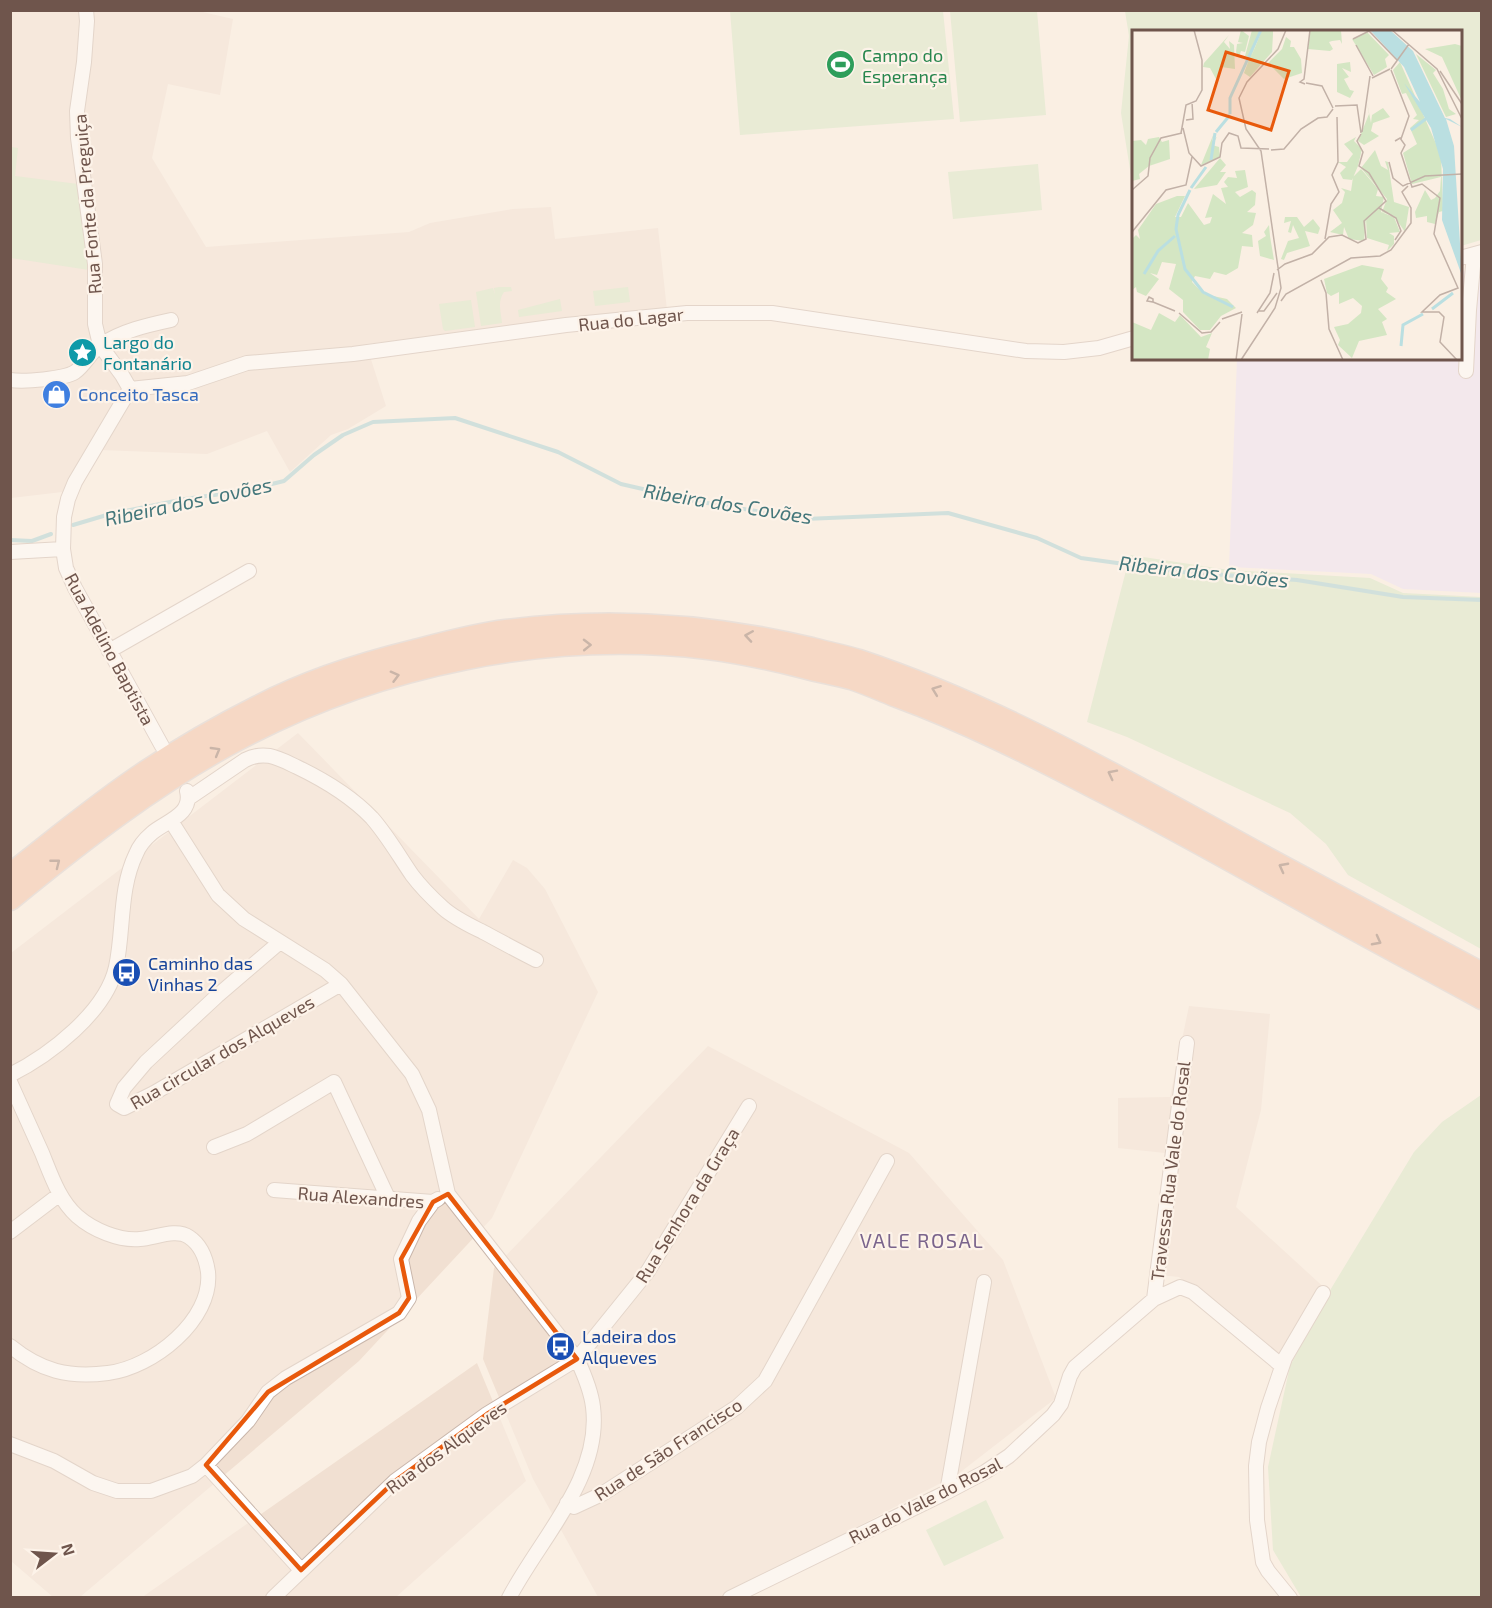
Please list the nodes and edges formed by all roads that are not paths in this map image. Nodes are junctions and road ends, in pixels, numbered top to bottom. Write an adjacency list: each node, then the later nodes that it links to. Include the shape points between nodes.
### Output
1 (86, 10): 5 (street, Rua Fonte da Preguiça, via 78,138 95,264 95,324)
2 (1472, 255): 6 (street)
3 (171, 320): 5 (street, via 122,334)
4 (1132, 339): 8 (street, Rua do Lagar, via 1100,348 1026,351 772,312 687,313 353,354 247,363 188,383)
5 (100, 345): 7 (street, via 74,372 48,379); 8 (street, Rua Fonte da Preguiça)
6 (1466, 371)
7 (10, 380)
8 (130, 389): 9 (street, Rua Adelino Baptista, via 75,482 64,518)
9 (63, 549): 10 (street); 12 (street, Rua Adelino Baptista, via 75,588)
10 (10, 552)
11 (249, 571): 12 (street)
12 (109, 651): 13 (street, Rua Adelino Baptista)
13 (162, 746)
14 (171, 820): 18 (street, via 218,895 244,919); 19 (street, via 184,810 188,794 245,760 262,754 287,762 360,807 446,911); 24 (street, via 143,843 129,870 116,968 105,995 79,1027)
15 (10, 875): 17 (highway, one-way to 15, via 1168,803 1014,724 940,691 855,660 776,640 707,629 645,625 504,631 387,658 309,684 208,733 145,773)
16 (10, 899): 17 (highway, one-way to 17, via 125,810 196,763 323,699 442,663 508,651 580,644 647,644 708,648 772,660 851,679 928,707 1011,744)
17 (1330, 904): 20 (highway); 22 (highway, one-way to 22)
18 (279, 942): 21 (street); 21 (street, Rua circular dos Alqueves, via 146,1062 124,1088 117,1104 124,1108 154,1093)
19 (536, 960)
20 (1482, 974)
21 (341, 984): 31 (street, via 422,1092)
22 (1482, 998)
23 (1186, 1043): 37 (street, Travessa Rua Vale do Rosal)
24 (10, 1075)
25 (10, 1082): 30 (street)
26 (749, 1106): 39 (street, Rua Senhora da Graça, via 648,1271)
27 (214, 1147): 32 (street, via 247,1134 334,1082)
28 (887, 1161): 44 (street, Rua de São Francisco, via 765,1381 737,1407 602,1494 574,1507)
29 (274, 1191): 32 (street, Rua Alexandres)
30 (60, 1194): 34 (street); 38 (street, via 76,1215 94,1228 119,1237 138,1240 173,1233 187,1235 206,1260 209,1281 205,1300 193,1320 166,1348 136,1365 112,1372 86,1376 63,1373 38,1365)
31 (448, 1194): 33 (street, Rua Alexandres); 39 (street)
32 (388, 1198): 33 (street, Rua Alexandres)
33 (433, 1202): 42 (street, via 401,1258 409,1298 399,1313 268,1392 248,1421)
34 (10, 1232)
35 (984, 1282): 43 (street)
36 (1323, 1293): 40 (street)
37 (1154, 1299): 40 (street, Rua do Vale do Rosal, via 1180,1287 1193,1292); 43 (street, Rua do Vale do Rosal, via 1075,1367 1053,1415 1009,1456)
38 (10, 1346)
39 (577, 1359): 44 (street, via 589,1388 594,1424 582,1475); 45 (street, Rua dos Alqueves, via 488,1414 395,1481)
40 (1282, 1366): 49 (street, via 1259,1442 1257,1520 1263,1562)
41 (10, 1444): 42 (street, via 117,1491 151,1491 192,1476)
42 (206, 1465): 45 (street)
43 (947, 1492): 48 (street, Rua do Vale do Rosal)
44 (567, 1503): 47 (street)
45 (301, 1570): 46 (street, Rua dos Alqueves)
46 (273, 1598)
47 (509, 1598)
48 (730, 1598)
49 (1290, 1598)

